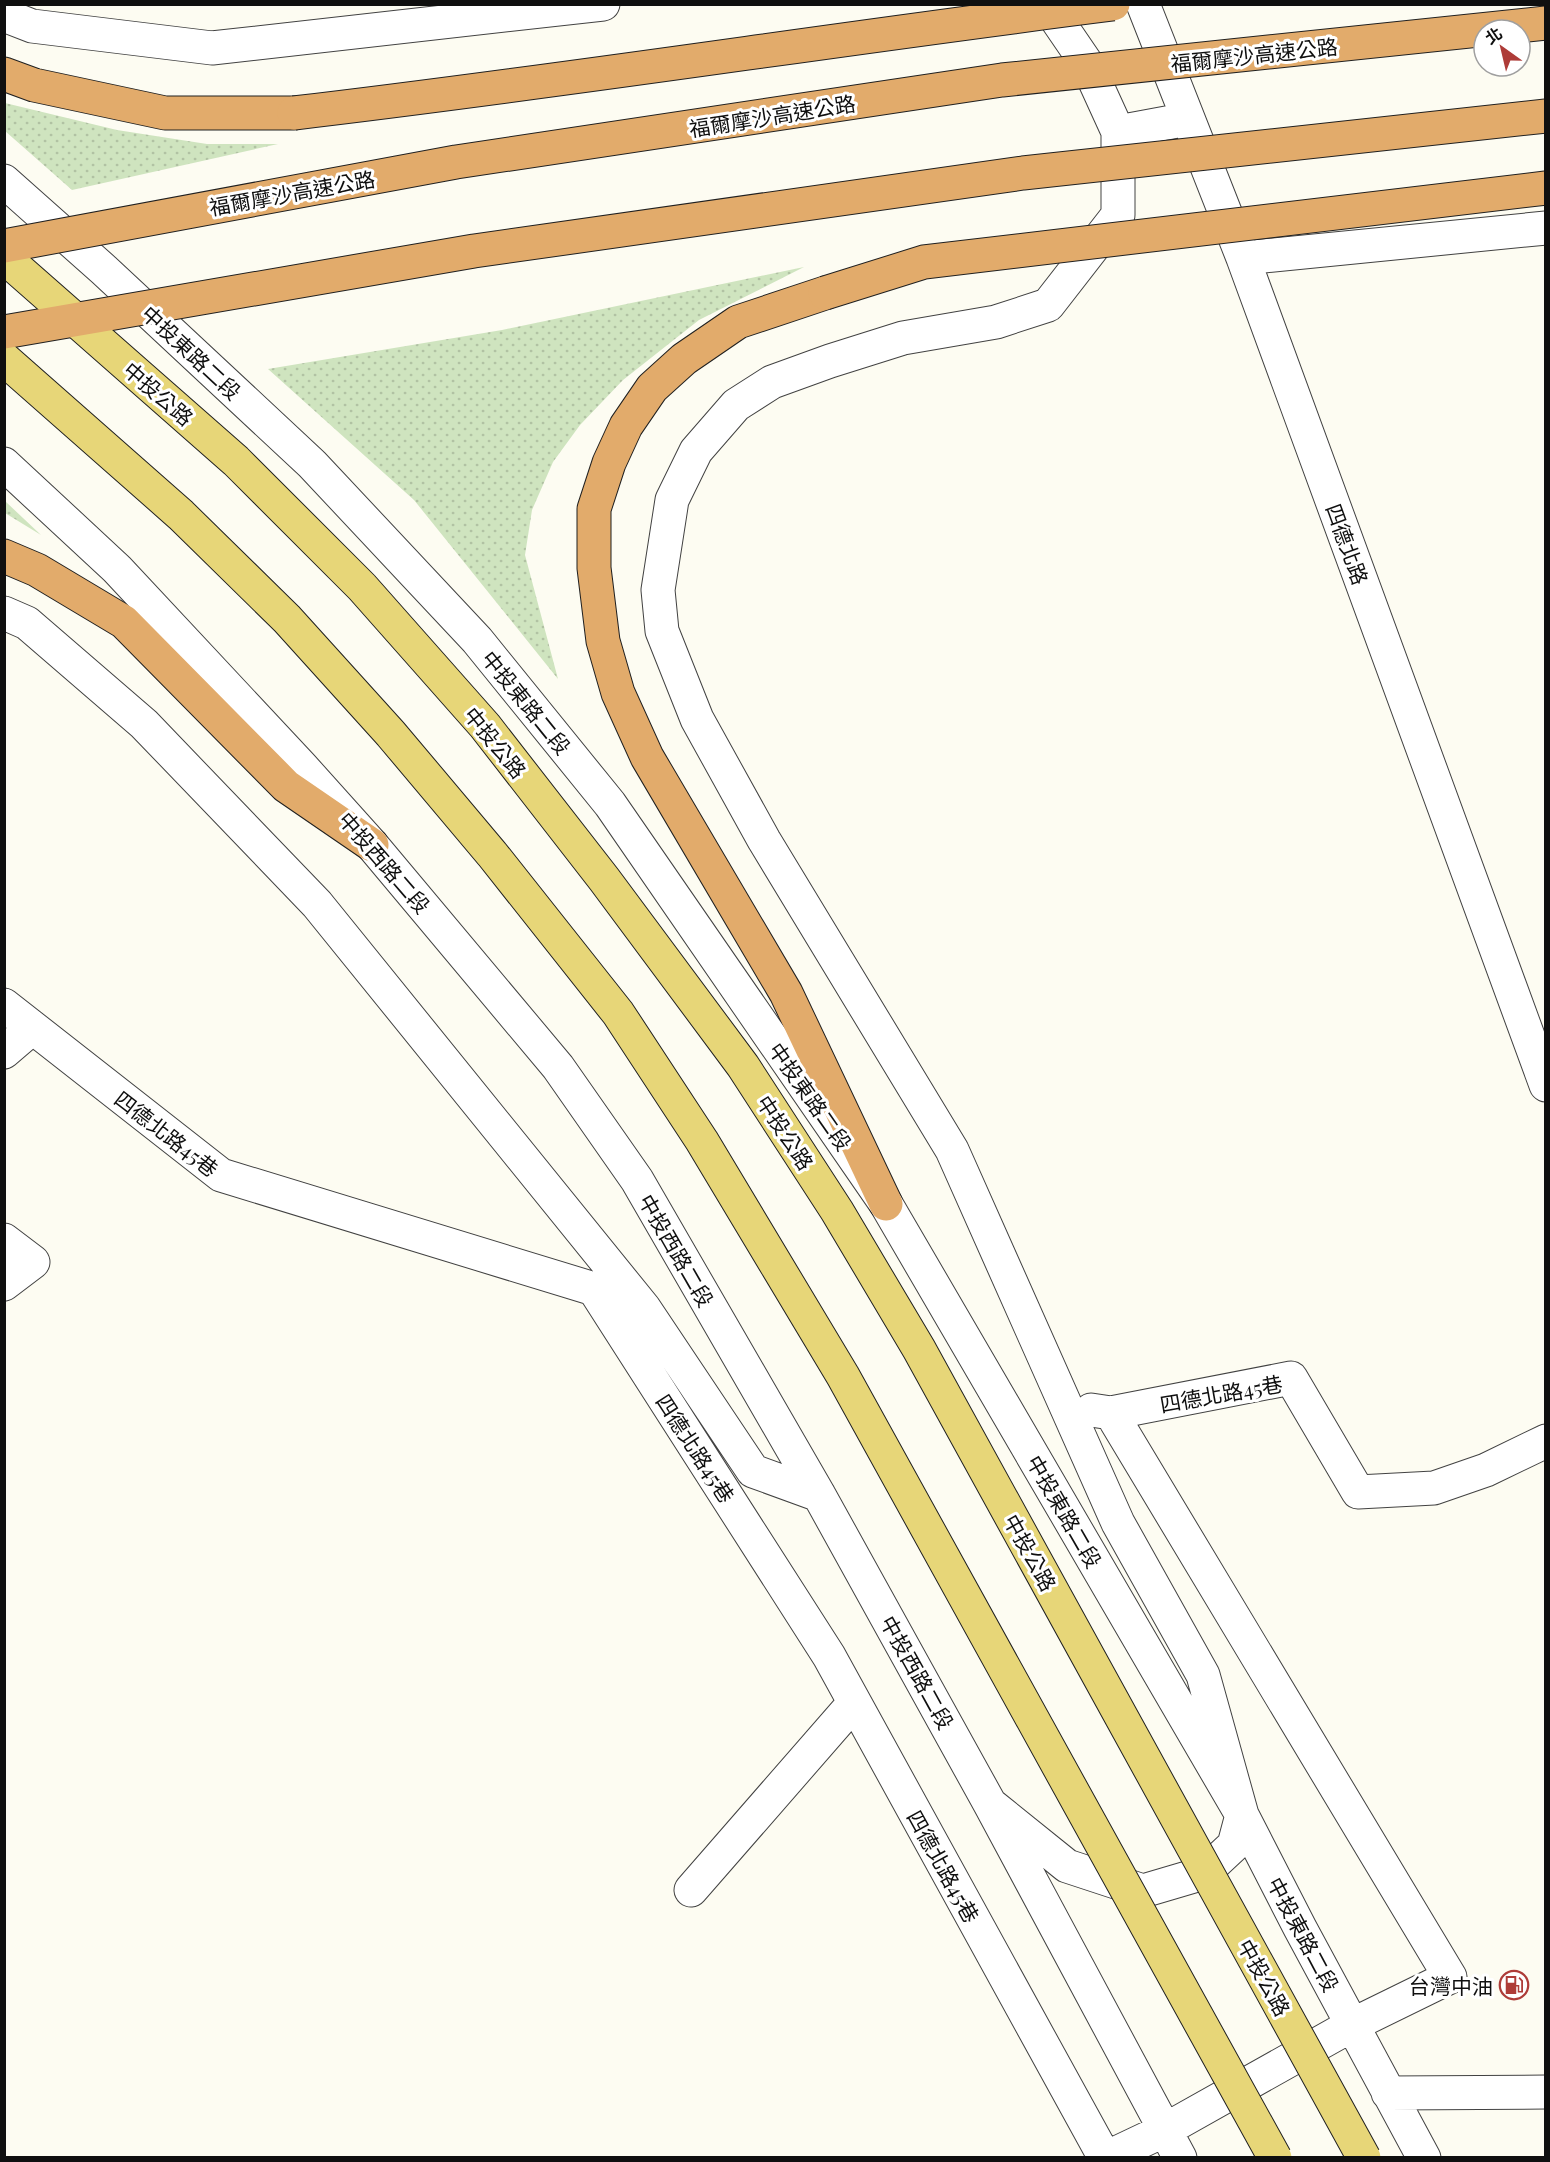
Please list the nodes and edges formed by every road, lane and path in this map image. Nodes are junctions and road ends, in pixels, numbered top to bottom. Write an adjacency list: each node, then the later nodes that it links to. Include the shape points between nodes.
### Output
1 (603, 4): 5 (street, via 212,48 32,26)
2 (1046, 4): 10 (street, via 1087,64)
3 (1113, 4): 7 (highway, bridge, via 294,113 165,113 34,85)
4 (1143, 4): 9 (street, 四德北路)
5 (4, 15)
6 (1545, 23): 14 (highway, 福爾摩沙高速公路, bridge, via 990,81 456,162)
7 (4, 74)
8 (1545, 116): 17 (highway, bridge, via 1023,174 474,251)
9 (1188, 119): 10 (street); 16 (street, 四德北路)
10 (1118, 132): 30 (street, via 1118,215 1048,305 996,322 903,338 830,361 772,382 736,405 696,451 672,500 658,590 662,631 697,719 764,840 952,1150)
11 (4, 181): 27 (street, 中投東路二段, via 312,464 477,640 610,804)
12 (1545, 188): 27 (highway, bridge, via 924,262 738,322 684,359 652,388 626,426 594,509 594,568 606,652 618,693 647,757 786,993)
13 (1545, 228): 16 (street)
14 (4, 246)
15 (4, 257): 44 (main road, 中投公路, bridge, via 236,461 362,587 485,726 743,1066 837,1211 919,1349)
16 (1243, 258): 26 (street, 四德北路)
17 (4, 332)
18 (4, 359): 43 (main road, bridge, via 181,515 287,619 492,854 618,1013 702,1141 843,1376)
19 (4, 464): 22 (street, 中投西路二段, via 117,569)
20 (4, 556): 22 (highway, via 37,570 124,622 286,786)
21 (4, 613): 33 (street, via 27,622 144,724 317,904 644,1308 753,1471)
22 (372, 845): 33 (street, 中投西路二段, via 558,1067 637,1180)
23 (4, 1005): 24 (street, 四德北路45巷)
24 (32, 1028): 25 (street); 34 (street, 四德北路45巷, via 220,1175 594,1289 829,1656)
25 (4, 1052)
26 (1545, 1085)
27 (886, 1204): 36 (street, 中投東路二段)
28 (4, 1240): 29 (street, via 33,1262)
29 (4, 1284)
30 (1065, 1407): 31 (street, 四德北路45巷); 36 (street, via 1118,1523 1203,1675)
31 (1111, 1413): 32 (street, 四德北路45巷, via 1291,1378 1358,1492 1434,1488 1486,1470); 38 (street, 四德北路45巷, via 1450,1977)
32 (1545, 1441)
33 (819, 1495): 35 (street, 中投西路二段)
34 (854, 1703): 37 (street); 42 (street, 四德北路45巷)
35 (990, 1804): 36 (street, via 1067,1866 1143,1891 1204,1874 1234,1845); 41 (street, 中投西路二段)
36 (1242, 1815): 38 (street, 中投東路二段)
37 (691, 1890)
38 (1352, 2025): 40 (street, 中投東路二段); 41 (street, 四德北路45巷)
39 (1545, 2092): 40 (street)
40 (1388, 2093): 45 (street, 中投東路二段)
41 (1173, 2144): 42 (street, 四德北路45巷)
42 (1105, 2157)
43 (1275, 2157)
44 (1364, 2157)
45 (1424, 2157)

